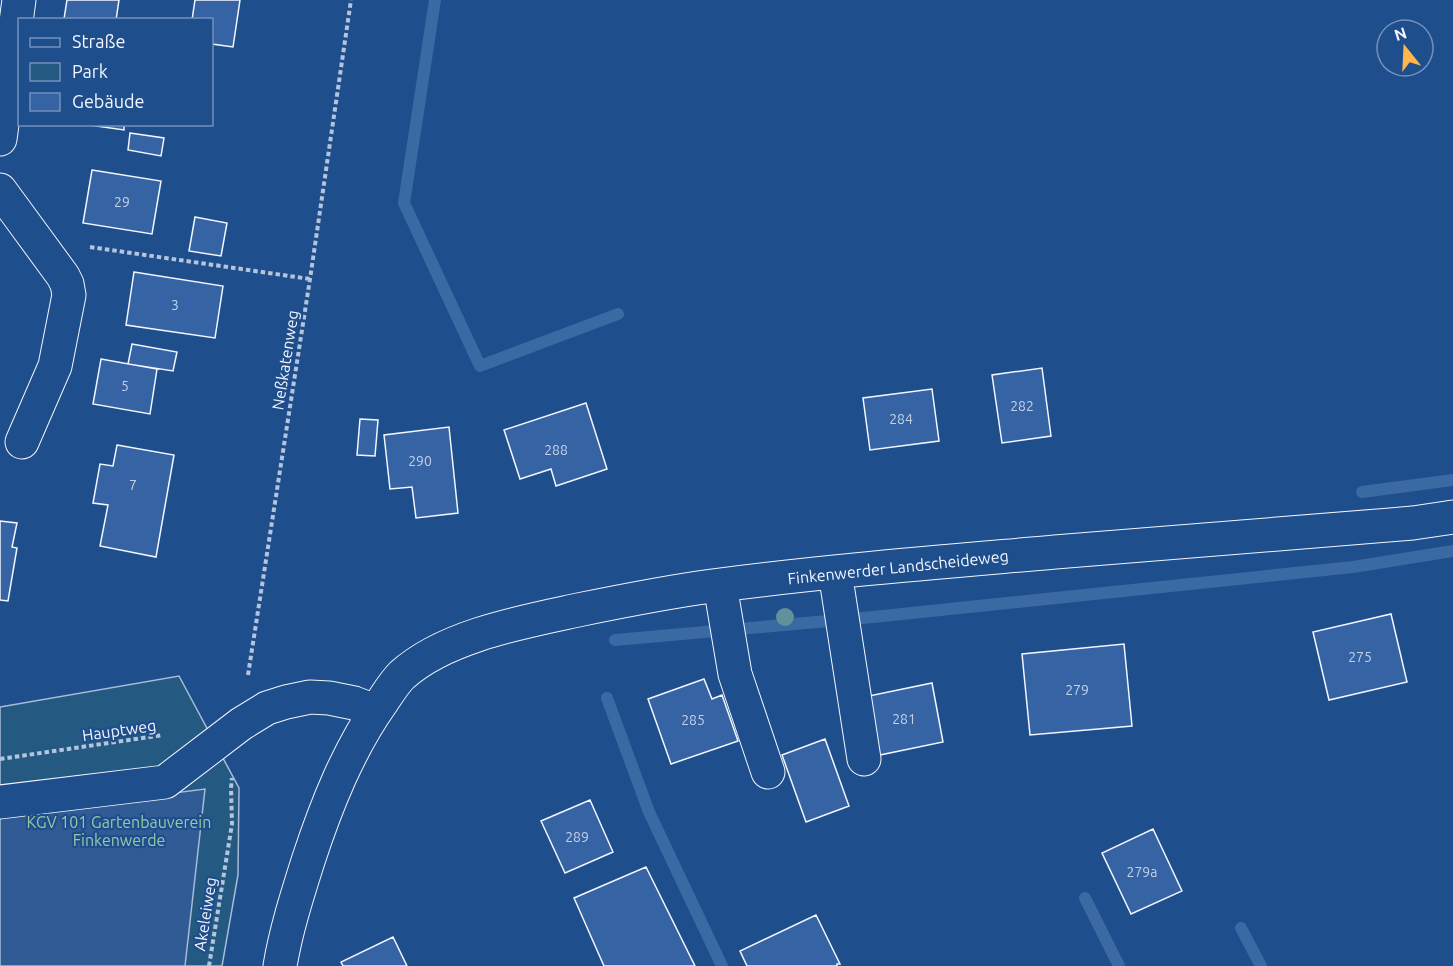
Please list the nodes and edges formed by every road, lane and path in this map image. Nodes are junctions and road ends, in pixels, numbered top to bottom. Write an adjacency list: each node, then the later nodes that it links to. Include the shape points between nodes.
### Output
1 (19, 0): 3 (street)
2 (351, 0): 6 (path, Neßkatenweg)
3 (0, 139)
4 (0, 190): 5 (street)
5 (36, 240): 6 (path); 7 (street, via 63,276 69,296 55,366)
6 (310, 279): 12 (path, Neßkatenweg)
7 (22, 442)
8 (1453, 516): 9 (street, Finkenwerder Landscheideweg, via 1402,524 899,565)
9 (838, 587): 10 (street, Finkenwerder Landscheideweg); 15 (street)
10 (722, 598): 11 (street, Finkenwerder Landscheideweg, via 637,598 492,631 447,646 424,659 401,676); 16 (street, via 735,674)
11 (375, 711): 12 (street, via 344,700 310,698 267,708); 19 (street, Finkenwerder Landscheideweg, via 351,753 318,833)
12 (241, 724): 17 (street, via 165,782); 18 (path, Akeleiweg, via 231,788 232,824)
13 (171, 734): 14 (path, Hauptweg)
14 (0, 759)
15 (864, 759)
16 (768, 772)
17 (0, 802)
18 (209, 966)
19 (280, 966)

